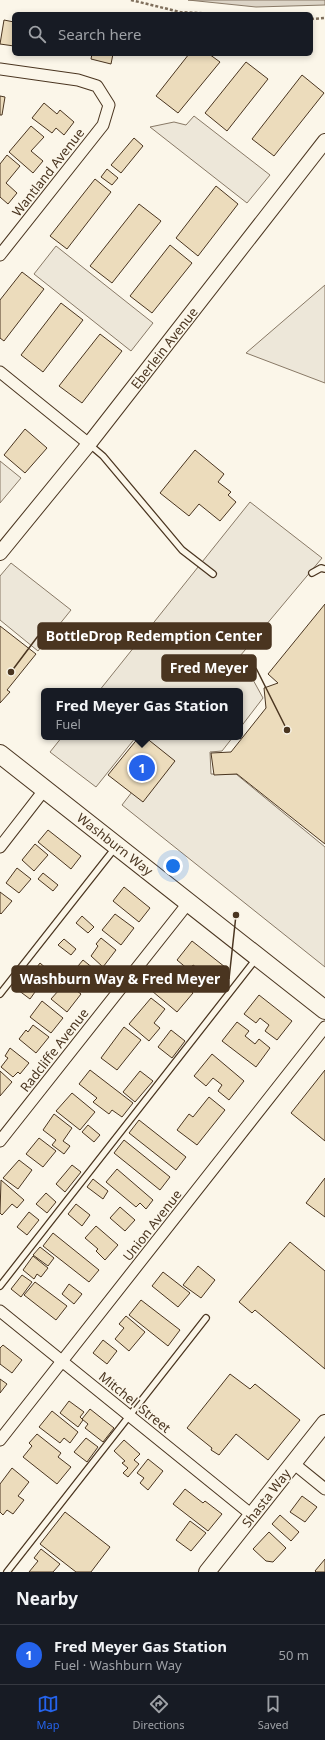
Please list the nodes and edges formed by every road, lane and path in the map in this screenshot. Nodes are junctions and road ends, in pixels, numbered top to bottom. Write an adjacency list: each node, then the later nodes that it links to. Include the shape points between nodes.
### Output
1 (132, 0): 2 (path)
2 (180, 12)
3 (325, 18): 4 (path)
4 (313, 19)
5 (0, 69): 7 (street, Wantland Avenue, via 78,80 97,86 109,105 103,125)
6 (325, 141): 9 (street, Eberlein Avenue)
7 (0, 255)
8 (0, 372): 9 (street)
9 (89, 444): 10 (street, Eberlein Avenue); 13 (lane, via 103,456 182,550)
10 (0, 554)
11 (325, 569): 12 (lane, via 321,568)
12 (312, 573)
13 (213, 574)
14 (0, 754): 15 (main road, Washburn Way)
15 (45, 789): 16 (main road, Washburn Way); 17 (street)
16 (117, 846): 18 (main road, Washburn Way); 20 (lane)
17 (0, 847)
18 (189, 902): 19 (main road, Washburn Way); 23 (street, Radcliffe Avenue)
19 (258, 958): 21 (main road, Washburn Way); 24 (lane)
20 (0, 994)
21 (325, 1010)
22 (325, 1027): 27 (street, Union Avenue)
23 (0, 1141)
24 (0, 1286)
25 (0, 1311): 27 (street, Mitchell Street)
26 (206, 1318): 28 (lane)
27 (62, 1362): 28 (street, Mitchell Street); 30 (street, Union Avenue)
28 (129, 1416): 33 (street, Mitchell Street); 34 (lane)
29 (325, 1423): 31 (main road, Shasta Way)
30 (0, 1440)
31 (294, 1463): 32 (street); 33 (main road, Shasta Way)
32 (325, 1489)
33 (252, 1515): 35 (main road, Shasta Way)
34 (7, 1572)
35 (207, 1572)

